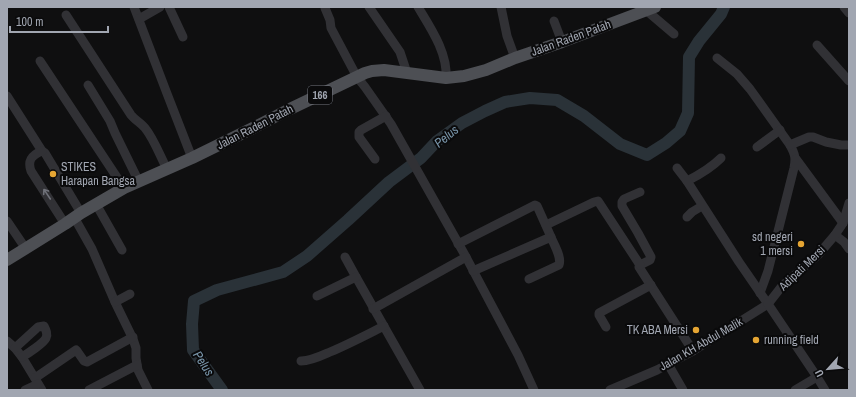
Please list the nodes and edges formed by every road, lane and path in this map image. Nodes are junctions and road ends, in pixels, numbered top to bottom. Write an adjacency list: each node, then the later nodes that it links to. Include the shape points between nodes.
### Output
1 (134, 7): 12 (street)
2 (160, 7): 12 (street)
3 (168, 7): 15 (street)
4 (369, 7): 21 (street, via 400,52)
5 (418, 7): 23 (street, via 438,42)
6 (501, 7): 18 (street)
7 (844, 7): 10 (street)
8 (325, 8): 22 (street, via 331,28)
9 (644, 10): 14 (street); 16 (main road, Jalan Raden Patah / 166)
10 (849, 13)
11 (66, 15): 38 (street, via 131,115 148,132)
12 (139, 19): 33 (street)
13 (554, 21): 16 (street)
14 (674, 34)
15 (183, 37)
16 (562, 42): 18 (main road, Jalan Raden Patah / 166)
17 (817, 45): 24 (street)
18 (515, 58): 23 (main road, Jalan Raden Patah / 166, via 486,70)
19 (717, 58): 28 (street, via 737,74)
20 (40, 61): 41 (street)
21 (407, 73): 22 (main road, Jalan Raden Patah / 166, via 384,70 372,71); 23 (main road, Jalan Raden Patah / 166)
22 (357, 77): 27 (street); 33 (main road, Jalan Raden Patah / 166)
23 (446, 78)
24 (849, 82)
25 (88, 85): 40 (street, via 110,121)
26 (7, 96): 32 (street)
27 (386, 116): 35 (street, via 359,132 359,137); 53 (street)
28 (780, 130): 29 (street); 31 (street)
29 (790, 145): 30 (street, via 809,137); 36 (street)
30 (849, 145)
31 (757, 146)
32 (42, 151): 47 (street); 47 (street, one-way to 32, via 31,171 30,160)
33 (192, 158): 38 (main road, Jalan Raden Patah / 166)
34 (721, 158): 39 (street, via 716,164)
35 (375, 159)
36 (796, 159): 49 (street); 64 (street, via 768,271)
37 (677, 168): 39 (street)
38 (167, 169): 40 (main road, Jalan Raden Patah / 166)
39 (687, 181): 45 (street)
40 (139, 182): 41 (main road, Jalan Raden Patah / 166)
41 (124, 188): 43 (main road, Jalan Raden Patah / 166)
42 (640, 192): 59 (street, via 622,202 651,258)
43 (96, 204): 47 (main road, Jalan Raden Patah / 166); 55 (street)
44 (849, 204): 49 (street, Adipati Mersi)
45 (702, 206): 46 (street); 64 (street)
46 (687, 217)
47 (74, 218): 54 (main road, Jalan Raden Patah / 166); 67 (street, via 92,249)
48 (7, 221): 54 (street)
49 (843, 223): 52 (street, Adipati Mersi)
50 (546, 225): 51 (street); 53 (street, via 535,205); 59 (street, via 598,201)
51 (551, 237): 60 (street); 62 (street, via 560,264)
52 (842, 241): 68 (street, Adipati Mersi, via 818,255 782,286)
53 (458, 244): 57 (street)
54 (26, 249): 58 (main road, Jalan Raden Patah / 166)
55 (122, 250)
56 (345, 257): 61 (street)
57 (466, 257): 60 (street); 69 (street)
58 (7, 260)
59 (640, 265): 63 (street)
60 (473, 272): 86 (street)
61 (356, 277): 66 (street); 69 (street)
62 (529, 279)
63 (651, 285): 71 (street, via 600,313); 75 (street)
64 (760, 293): 68 (street)
65 (130, 294): 67 (street)
66 (317, 296)
67 (115, 302): 72 (street)
68 (769, 306): 75 (street, Jalan KH Abdul Malik); 80 (street)
69 (374, 308): 70 (street)
70 (384, 326): 77 (street, via 318,357); 85 (street)
71 (606, 327)
72 (133, 337): 78 (street); 81 (street, via 87,362 76,350)
73 (7, 341): 74 (street)
74 (15, 348): 76 (street); 76 (street, via 38,327 44,326 47,338)
75 (693, 352): 79 (street, Jalan KH Abdul Malik)
76 (22, 357): 81 (street)
77 (301, 361)
78 (137, 365): 83 (street); 84 (street)
79 (670, 368): 87 (street, Jalan KH Abdul Malik); 88 (street)
80 (817, 377): 89 (street); 90 (street)
81 (38, 384): 82 (street)
82 (25, 390)
83 (89, 390)
84 (148, 390)
85 (420, 390)
86 (534, 390)
87 (613, 390)
88 (683, 390)
89 (795, 390)
90 (825, 390)

